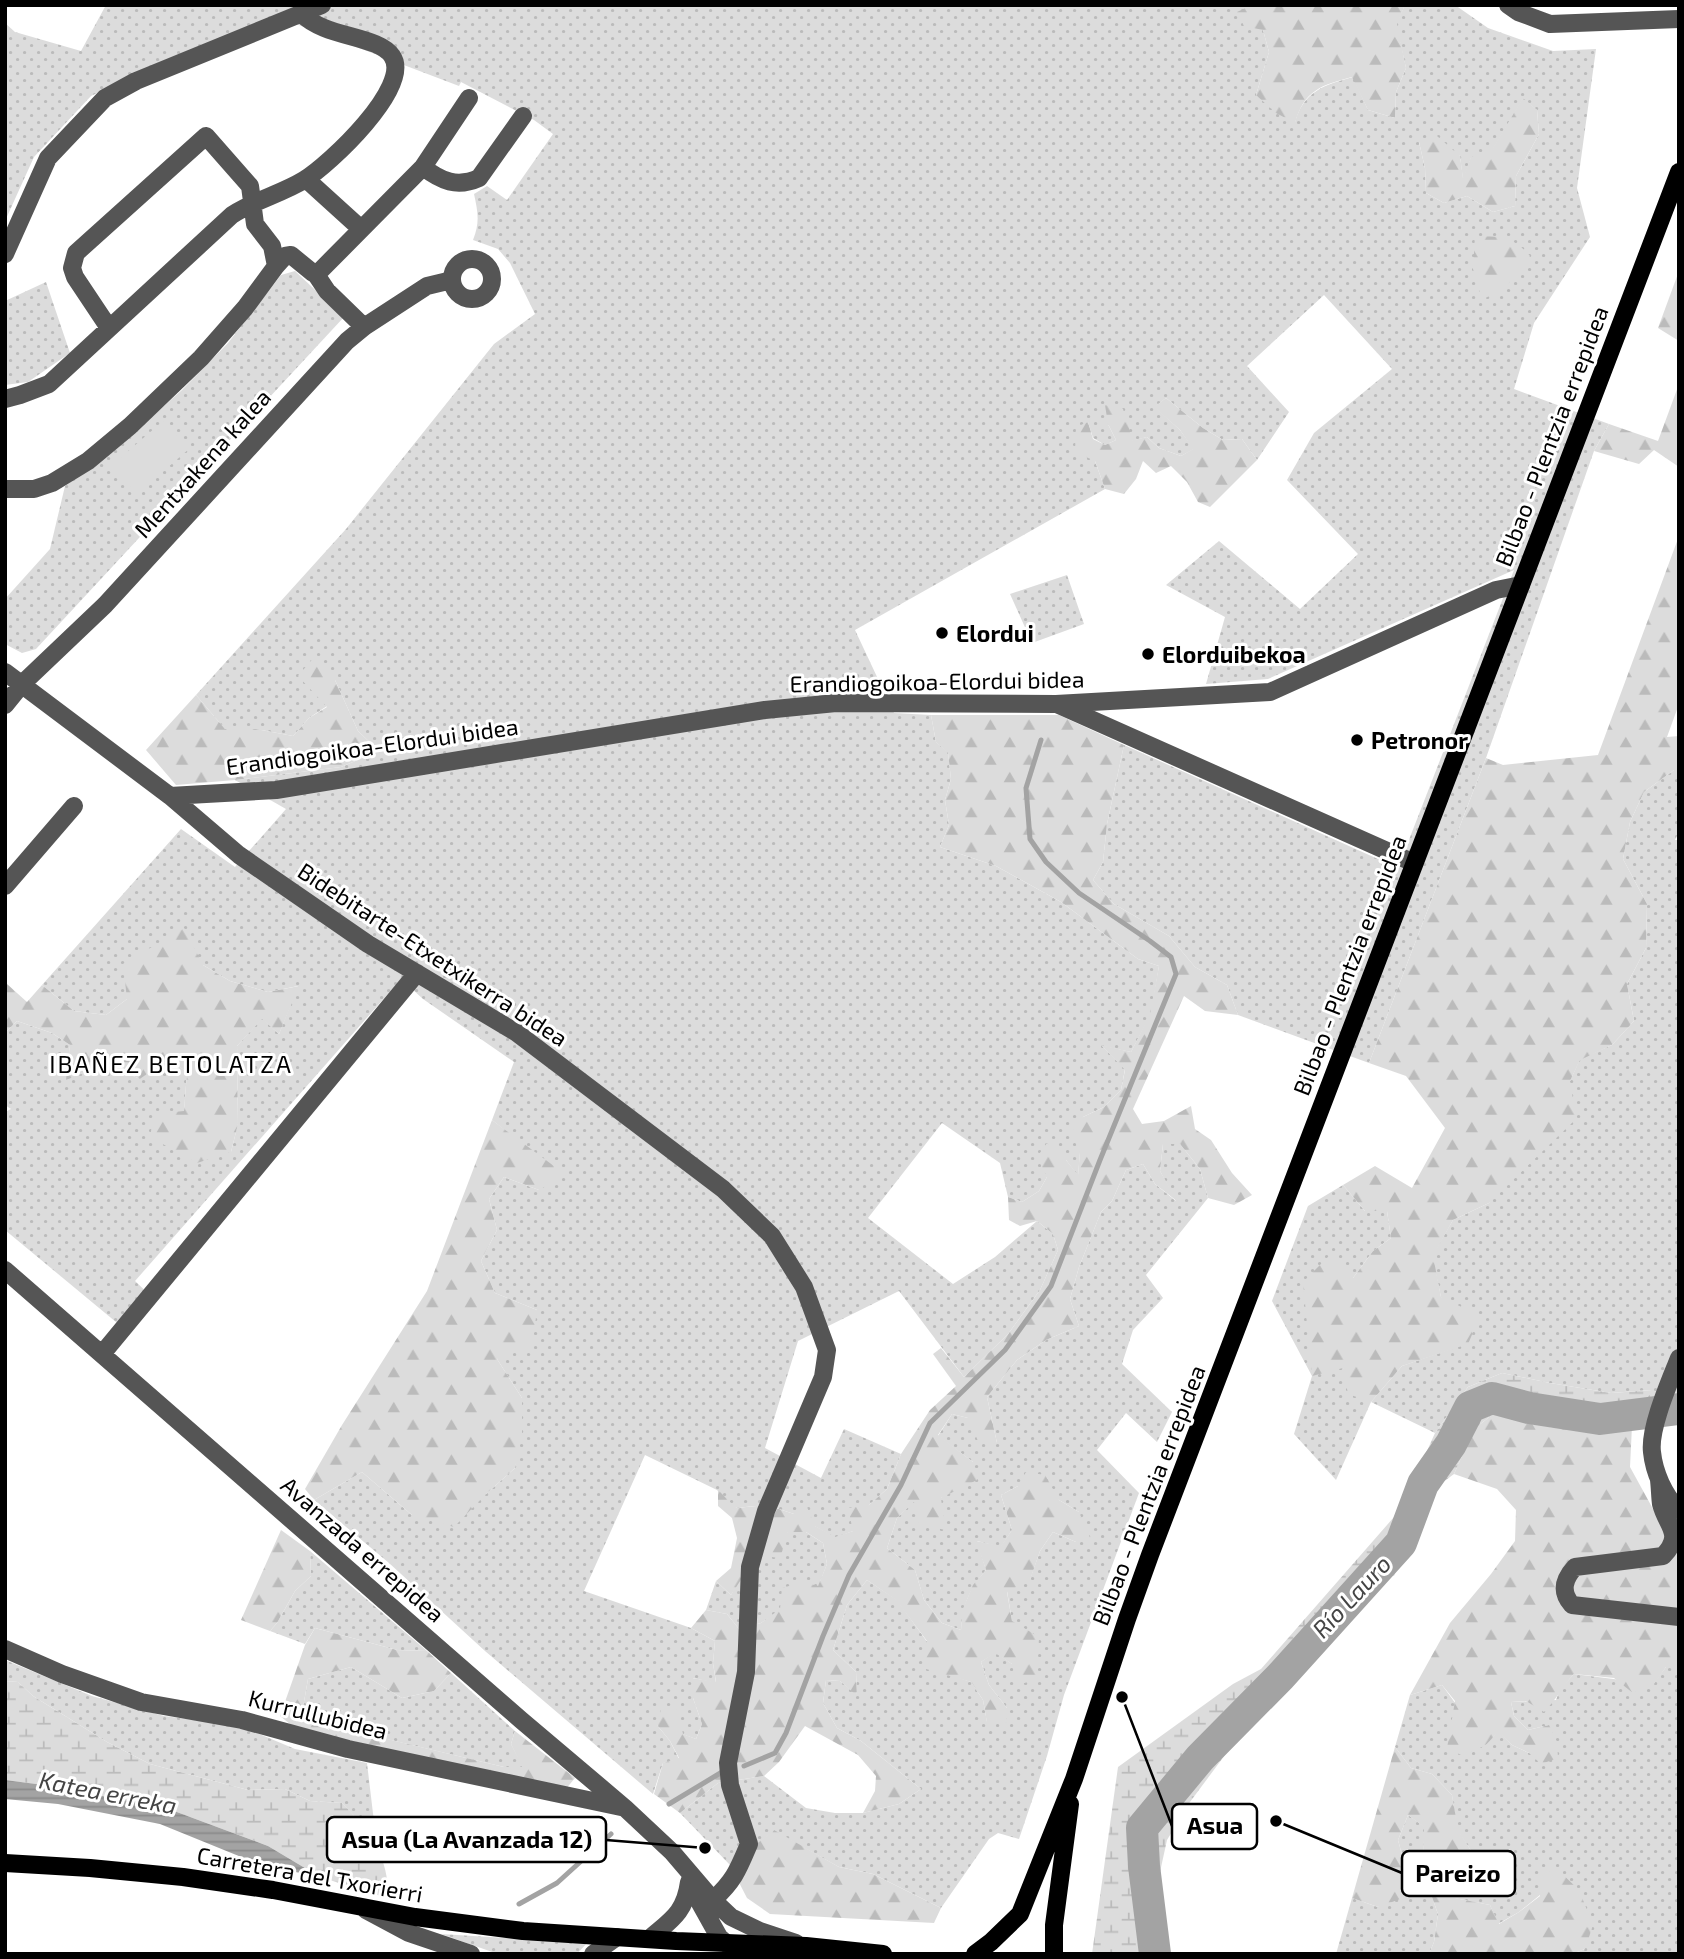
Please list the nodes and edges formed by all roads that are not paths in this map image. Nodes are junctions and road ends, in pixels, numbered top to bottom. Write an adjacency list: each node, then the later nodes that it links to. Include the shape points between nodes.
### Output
1 (322, 5): 3 (street)
2 (1507, 5): 4 (street, via 1550,24)
3 (302, 14): 9 (street, via 326,30 380,45 396,64 381,104 355,136); 12 (street, via 105,98 48,158)
4 (1679, 19)
5 (469, 98): 7 (street)
6 (523, 116): 7 (street, via 479,178 457,183 438,178)
7 (423, 167): 11 (street)
8 (1679, 172): 20 (main road, Bilbao - Plentzia errepidea)
9 (306, 178): 10 (street); 11 (street)
10 (253, 204): 13 (street, via 255,224 272,246); 17 (street, via 232,215); 17 (street, via 250,186 206,136 76,253 75,277)
11 (360, 228): 14 (street)
12 (5, 254)
13 (276, 266): 14 (street, via 292,255); 19 (street, via 201,358 99,452 52,483 34,489)
14 (315, 272): 16 (street, via 327,291)
15 (452, 280): 16 (street, Mentxakena kalea, via 427,286)
16 (364, 327): 22 (street, Mentxakena kalea, via 105,605)
17 (109, 328): 18 (street, via 49,384)
18 (5, 399)
19 (5, 489)
20 (1521, 585): 23 (street, Erandiogoikoa-Elordui bidea, via 1496,590 1270,692); 27 (main road, Bilbao - Plentzia errepidea)
21 (5, 672): 22 (street, Bidebitarte-Etxetxikerra bidea)
22 (22, 684): 24 (street, Mentxakena kalea); 25 (street, Bidebitarte-Etxetxikerra bidea)
23 (1056, 704): 25 (street, Erandiogoikoa-Elordui bidea, via 836,703 765,710 276,790); 27 (street)
24 (5, 705)
25 (170, 796): 29 (street, Bidebitarte-Etxetxikerra bidea, via 239,855)
26 (74, 806): 28 (street)
27 (1414, 863): 37 (main road, Bilbao - Plentzia errepidea, via 1126,1619)
28 (5, 887)
29 (416, 973): 31 (street); 41 (street, Bidebitarte-Etxetxikerra bidea, via 517,1033 723,1189 772,1236 804,1287 827,1350 823,1377 766,1511 750,1567 746,1672 728,1763 730,1785 749,1844 729,1886)
30 (5, 1270): 31 (street, Avanzada errepidea)
31 (102, 1354): 38 (street, Avanzada errepidea)
32 (1679, 1358): 33 (street, via 1654,1431 1651,1451)
33 (1659, 1480): 34 (street); 35 (street, via 1661,1506 1675,1532 1672,1548 1663,1556 1575,1567 1564,1585 1572,1605)
34 (1679, 1510)
35 (1679, 1617)
36 (5, 1649): 38 (street, Kurrullubidea, via 141,1702 243,1720 348,1749)
37 (1073, 1779): 50 (main road, via 1020,1914); 51 (main road)
38 (625, 1808): 40 (street, Avanzada errepidea, via 672,1852)
39 (5, 1863): 42 (main road, Carretera del Txorierri, via 183,1877)
40 (687, 1875): 41 (street); 44 (street, via 685,1900 677,1915); 46 (street, via 712,1927)
41 (713, 1900): 45 (street, via 732,1917 760,1931)
42 (360, 1907): 43 (main road, Carretera del Txorierri, via 523,1931); 47 (street, via 410,1933)
43 (617, 1937): 44 (main road, Carretera del Txorierri); 48 (street)
44 (649, 1939): 46 (main road, Carretera del Txorierri)
45 (806, 1946): 46 (main road, Carretera del Txorierri); 49 (main road, Carretera del Txorierri)
46 (730, 1950)
47 (471, 1954)
48 (593, 1954)
49 (883, 1954)
50 (975, 1954)
51 (1054, 1954)

